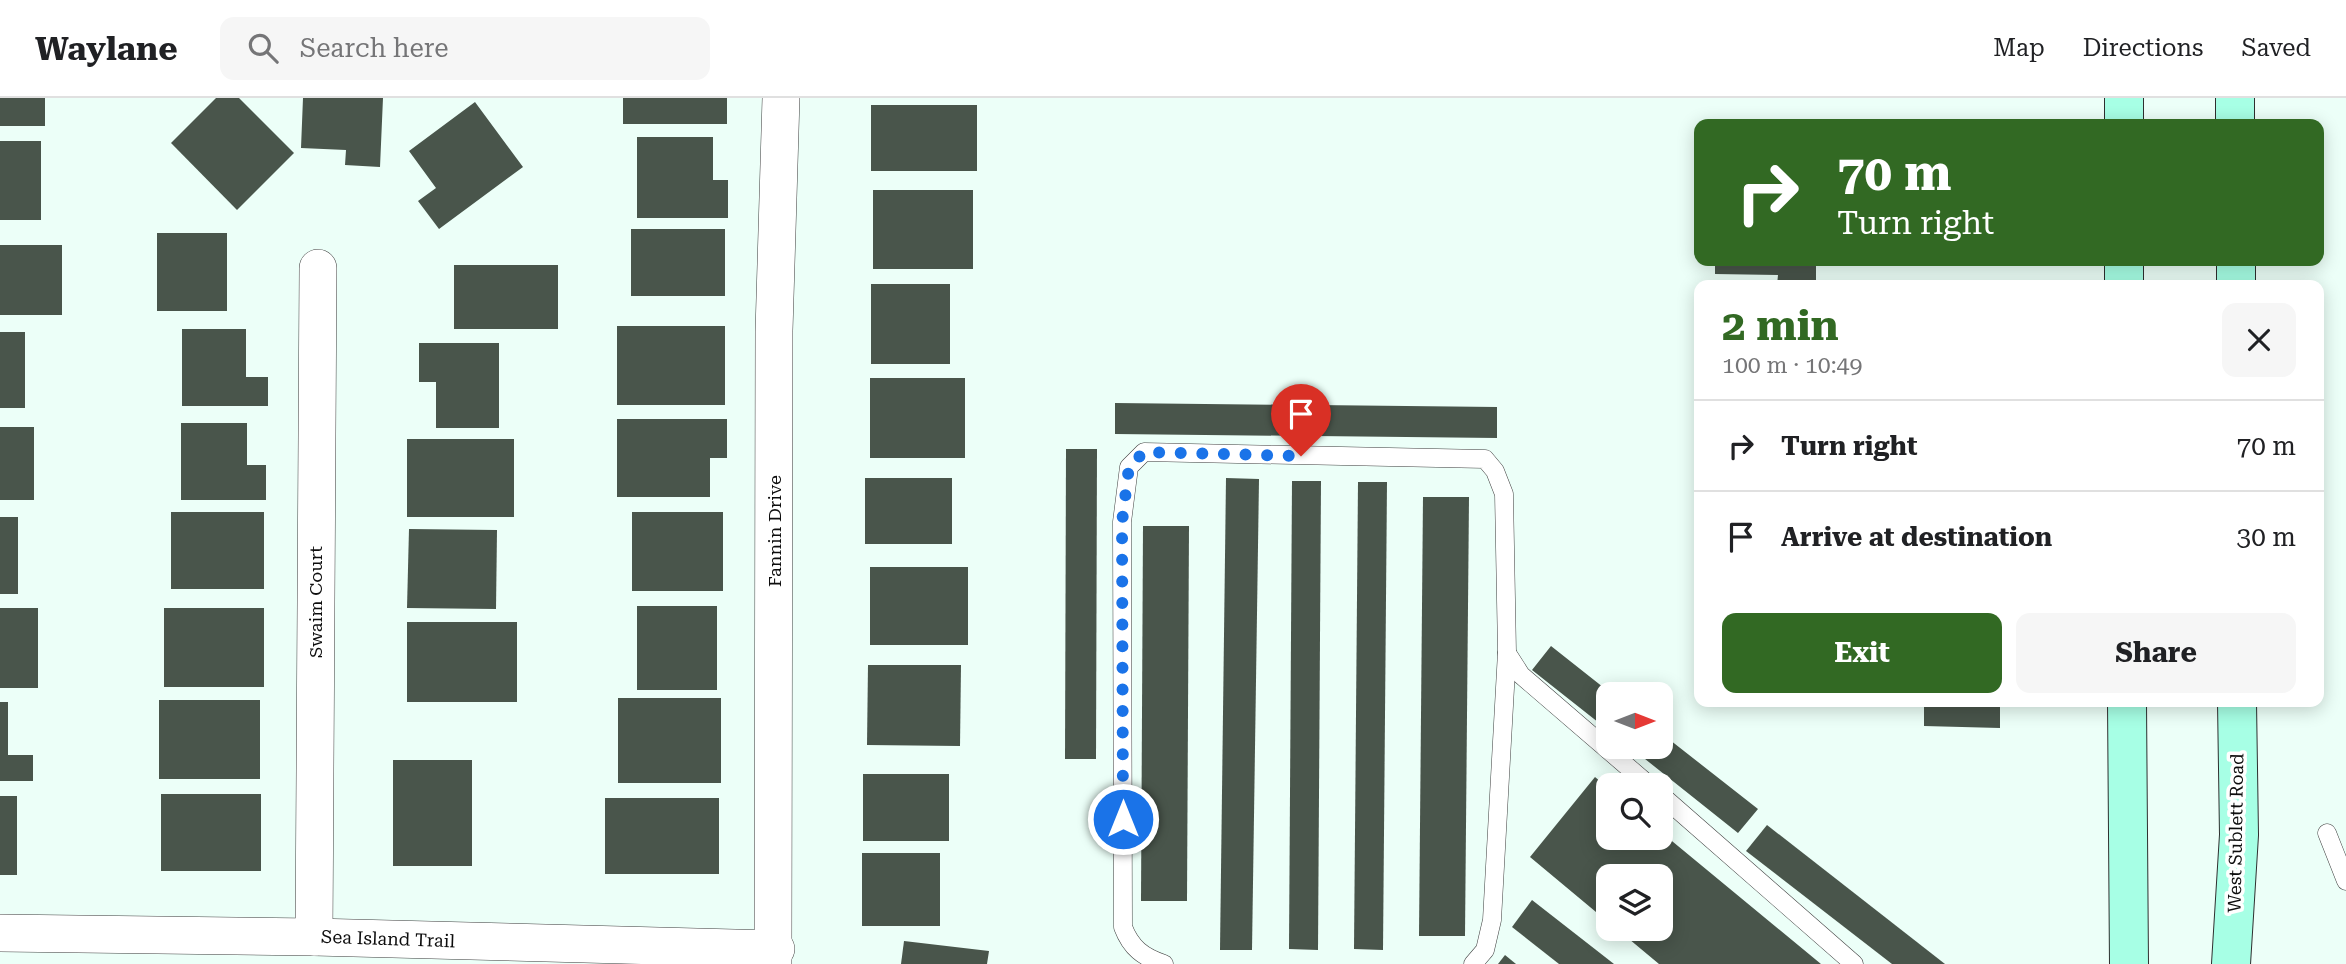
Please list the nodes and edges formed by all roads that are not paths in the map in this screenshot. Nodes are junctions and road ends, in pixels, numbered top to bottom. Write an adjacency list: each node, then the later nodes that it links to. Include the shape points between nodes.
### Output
1 (781, 98): 16 (street, Fannin Drive, via 774,331)
2 (2124, 98): 4 (main road)
3 (2235, 98): 5 (main road)
4 (2124, 119)
5 (2235, 119)
6 (318, 268): 15 (street, Swaim Court)
7 (1507, 652): 10 (lane, via 1521,675); 17 (lane, via 1504,494 1485,459 1144,452 1129,467 1122,522 1123,928 1130,945); 18 (lane, via 1492,920 1485,950)
8 (2127, 707): 20 (main road)
9 (2237, 707): 21 (main road, West Sublett Road, via 2239,835)
10 (1635, 773)
11 (1673, 806): 19 (lane)
12 (2326, 833): 13 (lane)
13 (2346, 881)
14 (0, 933): 15 (street, Sea Island Trail)
15 (314, 937): 16 (street, Sea Island Trail)
16 (775, 957)
17 (1164, 964)
18 (1473, 964)
19 (1854, 964)
20 (2129, 964)
21 (2231, 964)

